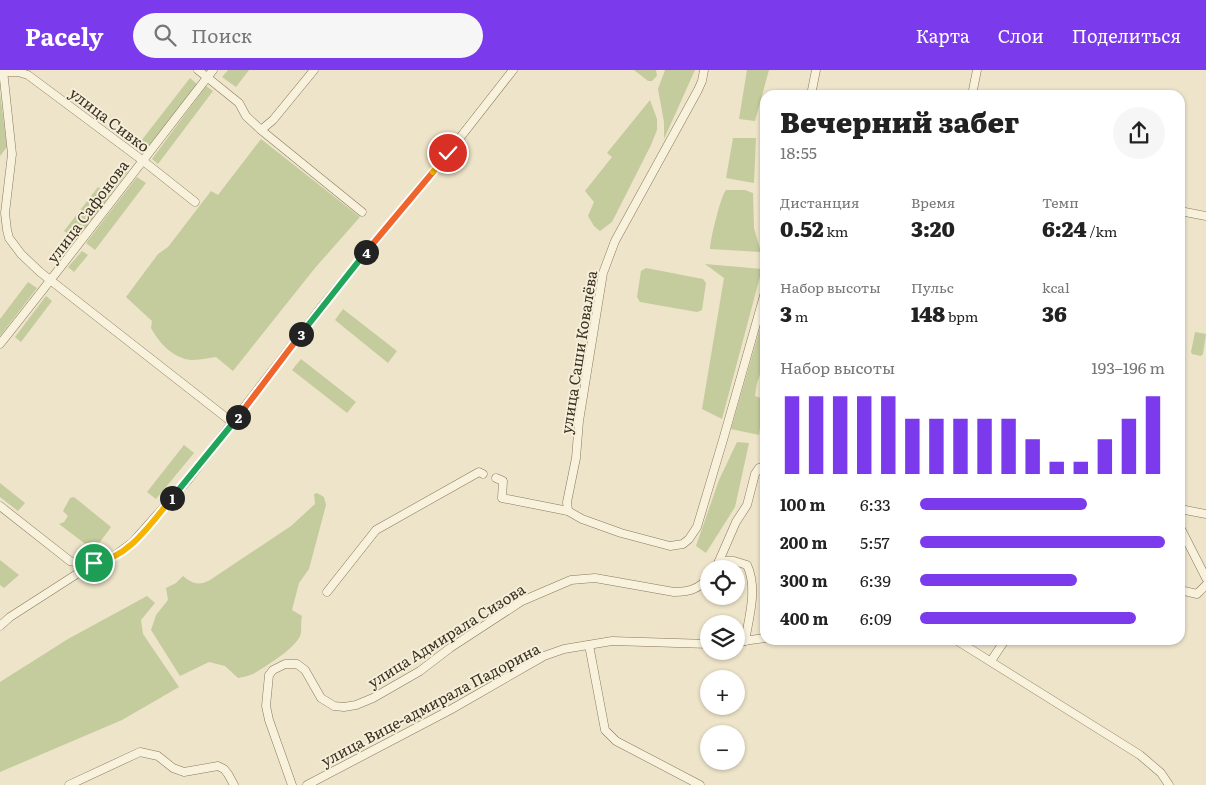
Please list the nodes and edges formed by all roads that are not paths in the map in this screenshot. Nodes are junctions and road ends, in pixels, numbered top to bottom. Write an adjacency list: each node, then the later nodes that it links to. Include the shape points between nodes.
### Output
1 (198, 70): 9 (street)
2 (214, 70): 9 (street, улица Сафонова)
3 (314, 70): 12 (street)
4 (513, 70): 21 (street, via 336,289)
5 (704, 70): 27 (street, улица Саши Ковалёва, via 698,90 615,241 603,273 576,458 566,502)
6 (816, 70): 10 (street)
7 (977, 70): 11 (street)
8 (4, 71): 13 (street, улица Сивко, via 28,75); 18 (street, улица Сивко, via 12,154 6,230 21,254)
9 (208, 78): 12 (street, via 240,103 246,116); 13 (street, улица Сафонова)
10 (812, 90)
11 (973, 90)
12 (261, 130): 15 (street)
13 (142, 160): 14 (street, улица Сивко); 18 (street, улица Сафонова)
14 (195, 202)
15 (362, 212)
16 (1185, 213): 17 (street)
17 (1206, 216)
18 (51, 281): 20 (street, улица Сафонова); 21 (street, улица Сивко)
19 (760, 310): 27 (street, via 724,440 697,527 689,539 683,544 670,546 654,543 582,519)
20 (0, 344)
21 (233, 423): 31 (street, via 146,530 110,559)
22 (760, 468): 30 (street, via 747,505)
23 (483, 474): 37 (street, via 478,472 376,530)
24 (496, 478): 27 (street, via 502,481 502,498)
25 (0, 506): 31 (street, via 70,561)
26 (1185, 510): 28 (street)
27 (568, 511)
28 (1206, 514)
29 (1185, 537): 33 (street)
30 (719, 560)
31 (94, 563): 38 (street)
32 (745, 564): 40 (street, via 752,583)
33 (1206, 578)
34 (1206, 585): 36 (street, via 1197,594)
35 (700, 586): 49 (street, улица Адмирала Сизова, via 695,590 674,592 594,578 571,580 522,601 420,671 356,705 334,706 321,698 305,670 296,664 286,664 273,670 269,675 266,706)
36 (1185, 591)
37 (327, 592)
38 (0, 626)
39 (760, 639): 40 (street)
40 (745, 641)
41 (700, 644): 42 (street, улица Вице-адмирала Падорина, via 612,642)
42 (589, 645): 46 (street, улица Вице-адмирала Падорина, via 544,656); 50 (street, via 606,730 616,741)
43 (964, 645): 45 (street)
44 (1002, 645): 45 (street)
45 (991, 661): 51 (street, via 1140,755)
46 (311, 784)
47 (69, 785): 48 (street, via 140,752 158,756 184,772 218,766 224,769)
48 (234, 785)
49 (292, 785)
50 (700, 785)
51 (1169, 785)

